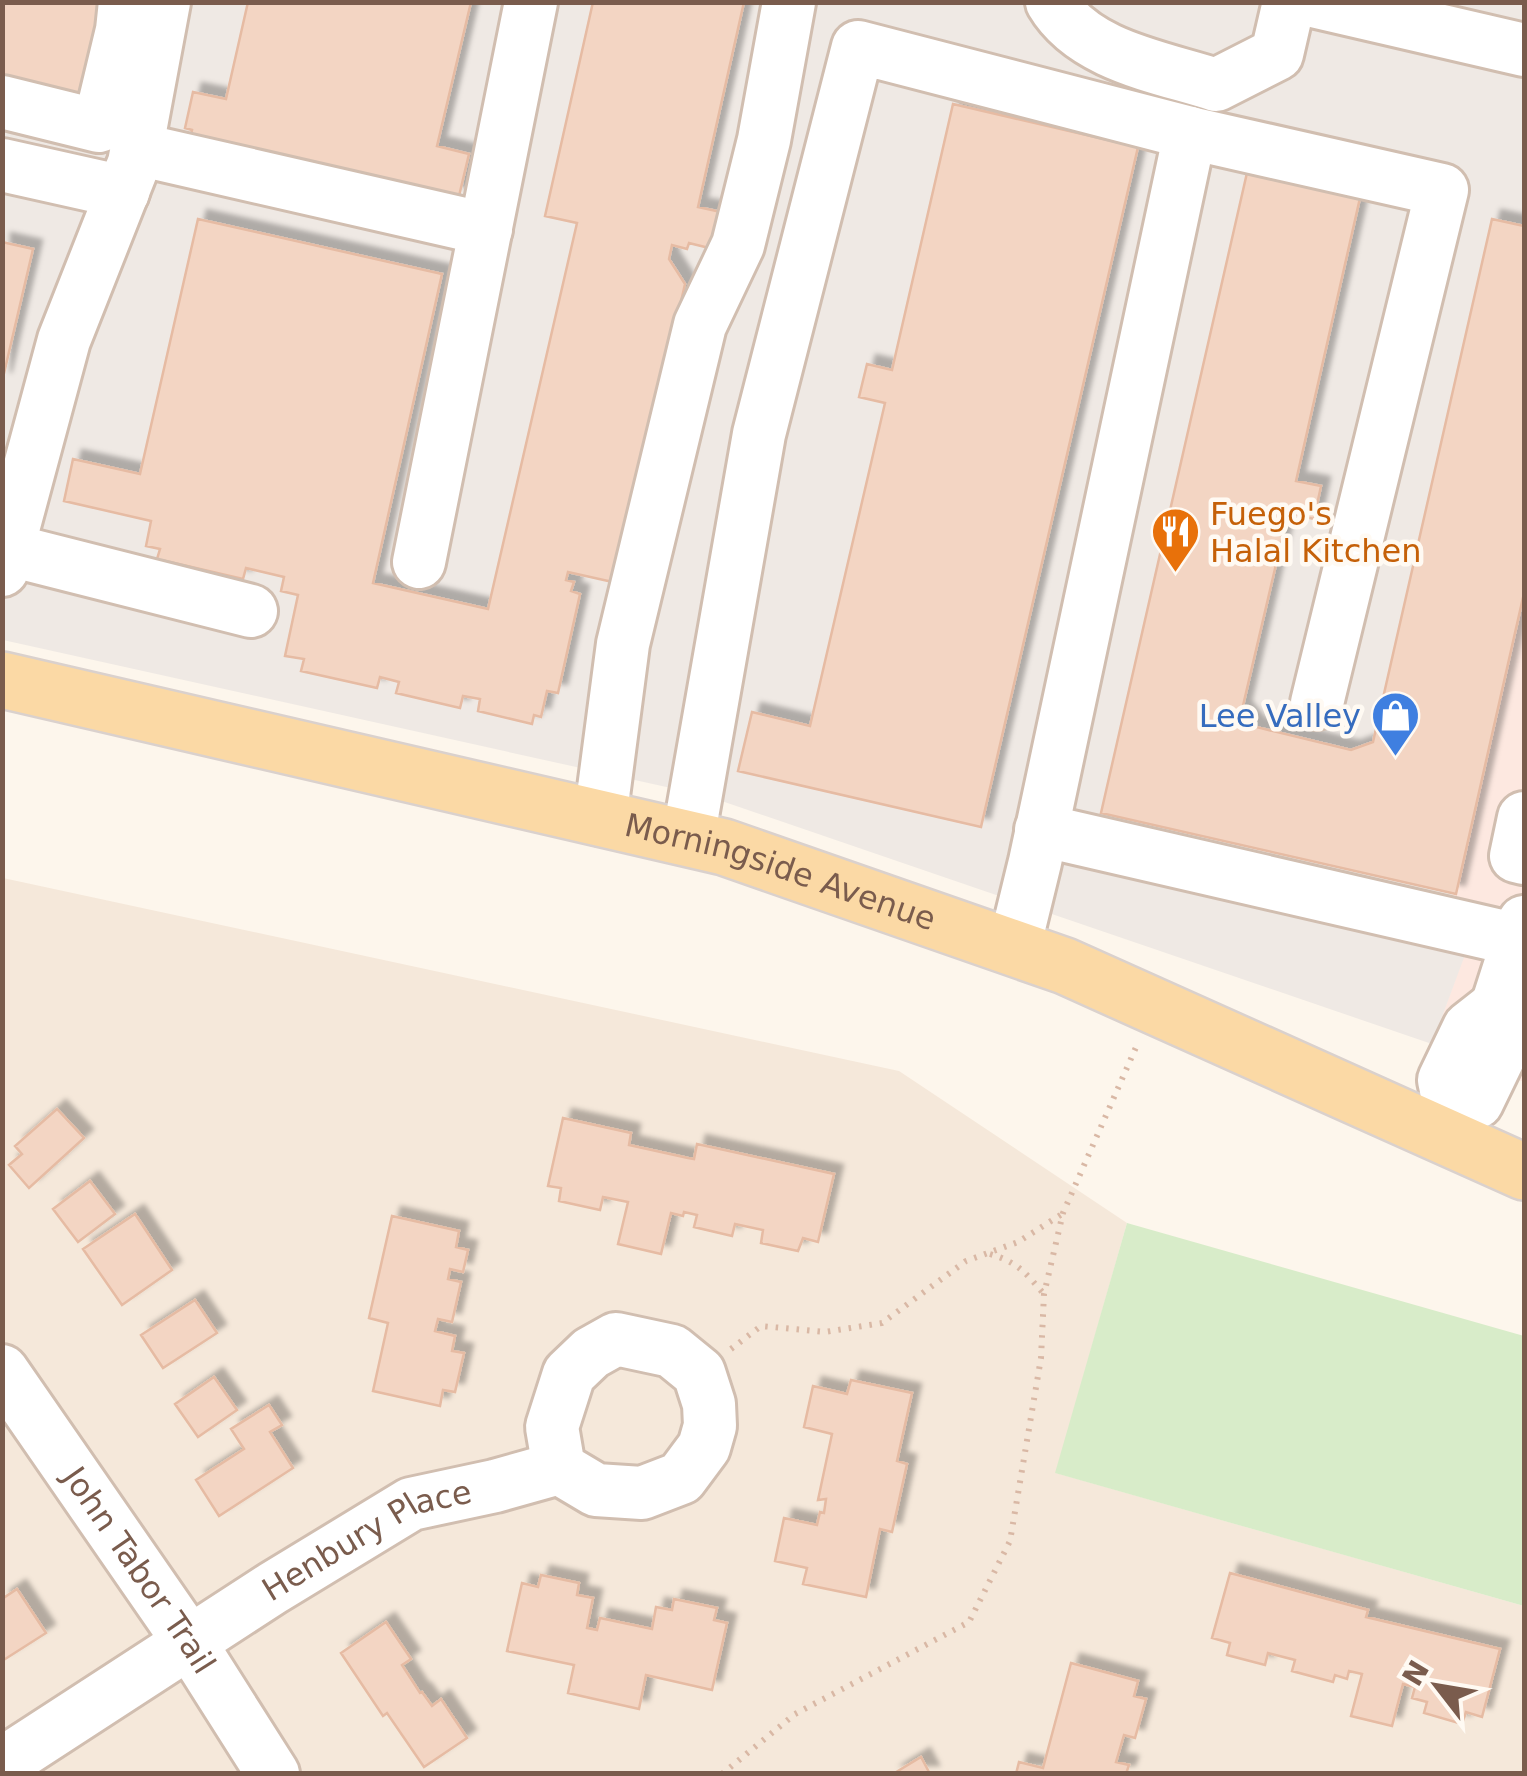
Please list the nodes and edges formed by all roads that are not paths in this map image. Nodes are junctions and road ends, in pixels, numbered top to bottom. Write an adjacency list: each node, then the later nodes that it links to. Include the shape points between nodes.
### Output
1 (125, 2): 9 (street, via 99,126)
2 (164, 2): 12 (street)
3 (531, 2): 13 (street)
4 (789, 2): 20 (street, via 738,244 700,325 623,644)
5 (1052, 2): 6 (street, via 1100,48 1216,85 1278,54)
6 (1289, 2)
7 (1316, 2): 8 (street)
8 (1524, 50)
9 (2, 102)
10 (1190, 132): 18 (street, via 1442,190); 21 (street); 22 (street, via 858,47 759,434)
11 (2, 165): 12 (street)
12 (130, 170): 13 (street); 14 (street, via 64,340)
13 (486, 229): 15 (street)
14 (4, 556): 16 (street)
15 (419, 562)
16 (251, 611)
17 (2, 680): 20 (main road, Morningside Avenue)
18 (1317, 703)
19 (1524, 818): 23 (street, via 1516,856)
20 (600, 819): 22 (main road, Morningside Avenue)
21 (1041, 830): 24 (street); 25 (street)
22 (688, 839): 25 (main road, Morningside Avenue)
23 (1524, 858)
24 (1521, 931): 26 (street, via 1498,1006 1505,1044 1476,1102)
25 (1014, 948): 26 (main road, Morningside Avenue)
26 (1445, 1122): 27 (main road, Morningside Avenue)
27 (1524, 1172)
28 (2, 1371): 30 (street, John Tabor Trail)
29 (559, 1468): 29 (street, via 596,1490 642,1493 681,1478 710,1426 699,1374 672,1350 616,1338 591,1353 569,1374 552,1428); 30 (street, Henbury Place, via 410,1504)
30 (190, 1643): 31 (street, Henbury Place); 32 (street, John Tabor Trail)
31 (2, 1764)
32 (273, 1774)

